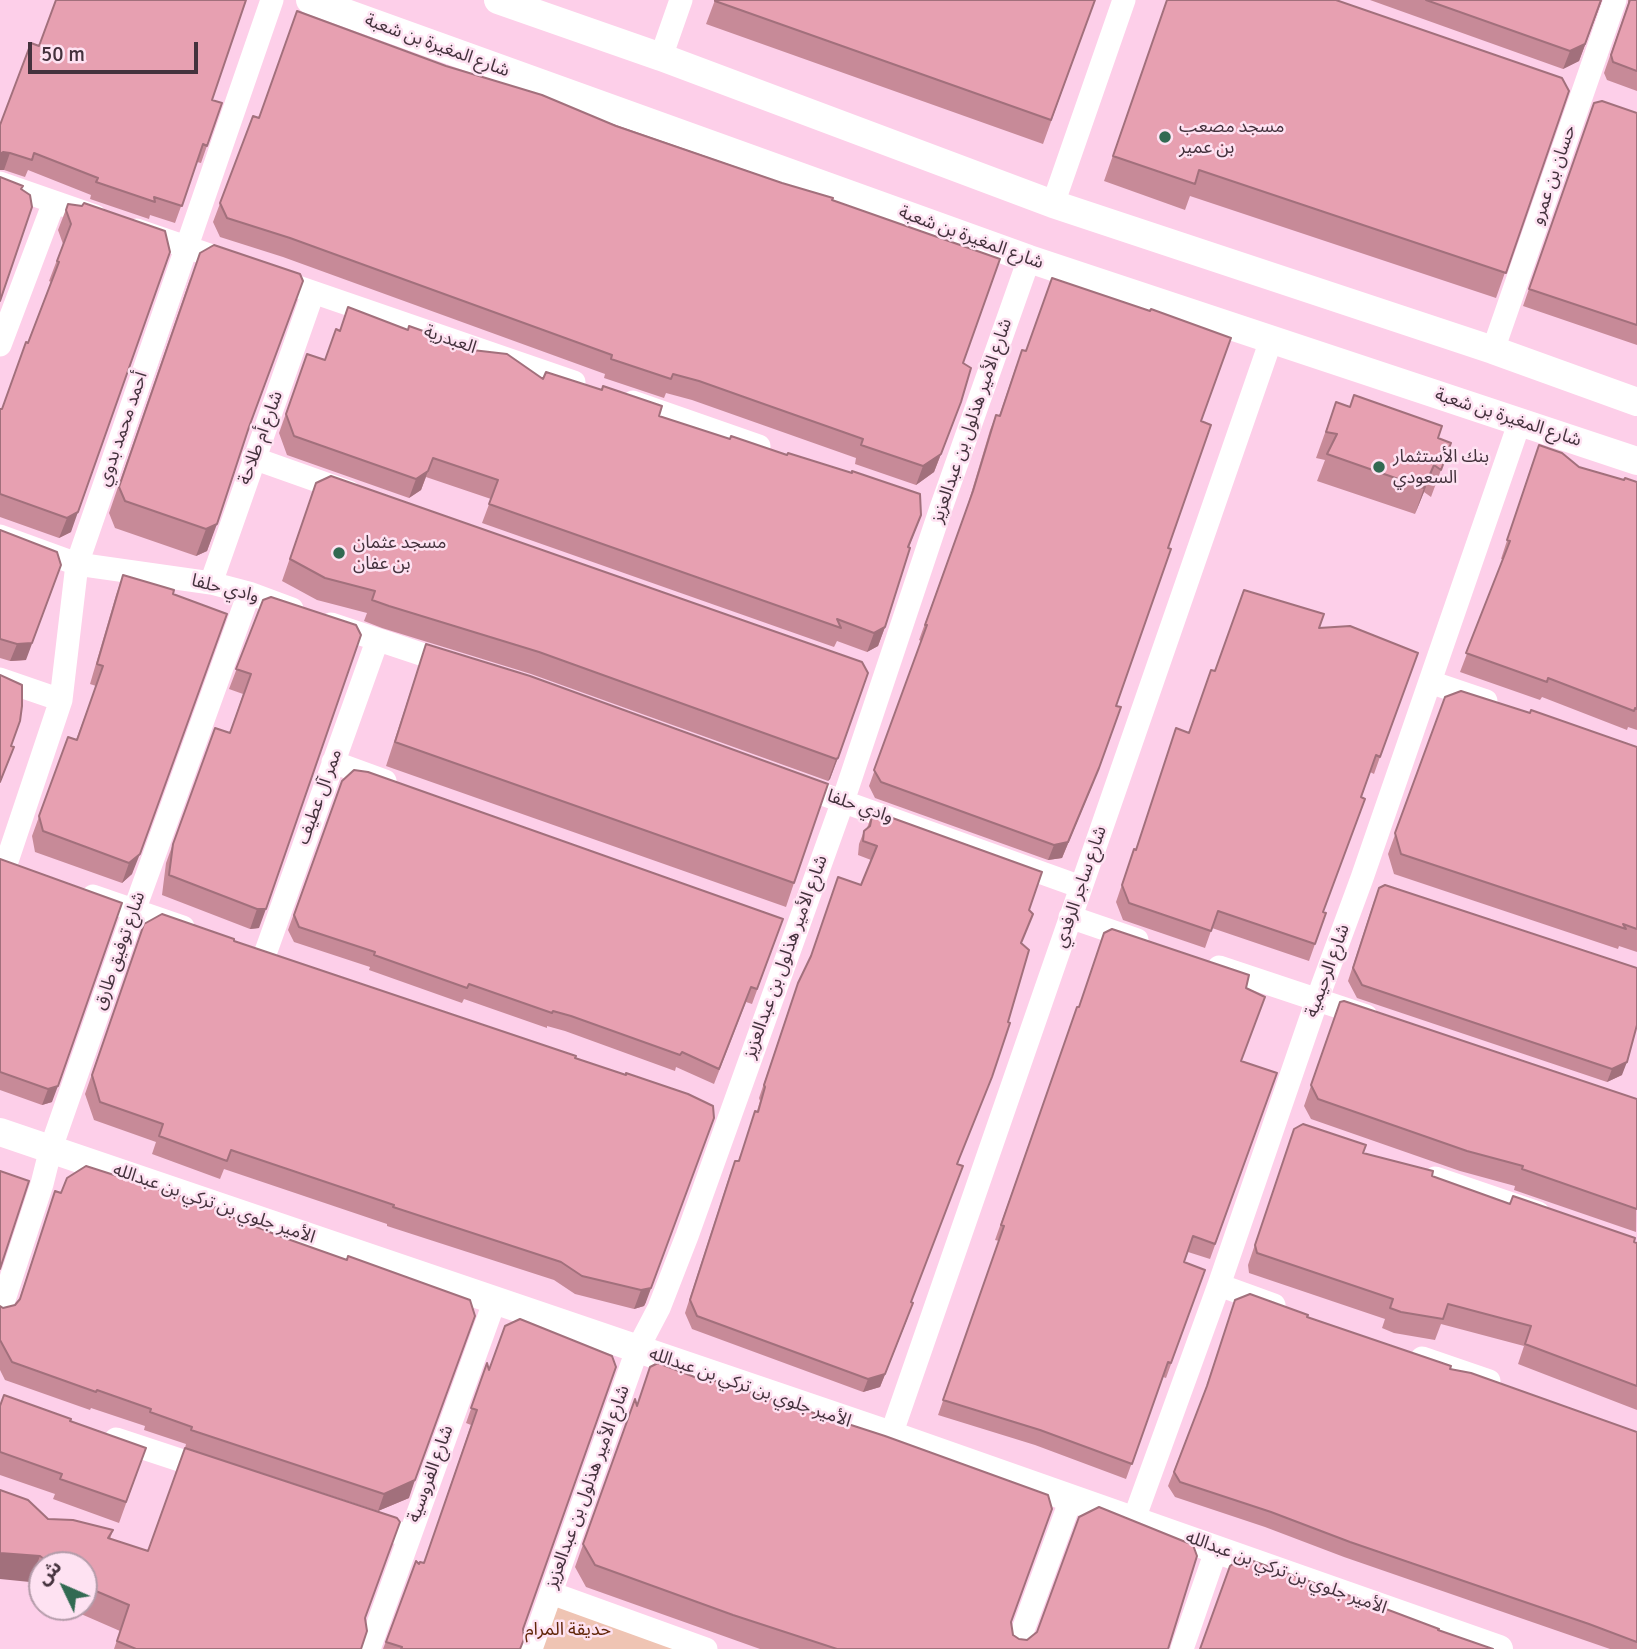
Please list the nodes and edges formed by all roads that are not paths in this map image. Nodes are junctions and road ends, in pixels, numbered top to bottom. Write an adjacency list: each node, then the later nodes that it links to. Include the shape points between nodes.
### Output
1 (272, 0): 14 (street, أحمد محمد بدوي)
2 (310, 0): 15 (street, شارع المغيرة بن شعبة)
3 (498, 0): 7 (street)
4 (681, 0): 7 (street)
5 (1124, 0): 13 (street)
6 (1615, 0): 9 (street, حسان بن عمرو)
7 (661, 57): 13 (street)
8 (1554, 88): 9 (street)
9 (1580, 97): 10 (street); 19 (street, حسان بن عمرو)
10 (1603, 105)
11 (0, 183): 12 (street, العبدرية)
12 (54, 202): 14 (street, العبدرية); 18 (street)
13 (1053, 204): 19 (street)
14 (186, 246): 16 (street, العبدرية); 31 (street, أحمد محمد بدوي)
15 (1029, 259): 17 (street, شارع المغيرة بن شعبة); 29 (street, شارع الأمير هذلول بن عبدالعزيز)
16 (313, 293): 20 (street, العبدرية); 25 (street, شارع أم طلاحة)
17 (1271, 340): 23 (street, شارع المغيرة بن شعبة); 49 (street, شارع ساجر الرفدي)
18 (0, 345)
19 (1493, 350): 22 (street)
20 (590, 388)
21 (616, 396): 24 (street)
22 (1637, 402)
23 (1520, 421): 26 (street, شارع المغيرة بن شعبة); 39 (street, شارع الرحيمية)
24 (785, 454)
25 (253, 458): 28 (street); 32 (street, شارع أم طلاحة)
26 (1637, 461)
27 (915, 499): 29 (street)
28 (371, 500)
29 (941, 508): 38 (street, شارع الأمير هذلول بن عبدالعزيز)
30 (0, 536): 31 (street, وادي حلفا)
31 (77, 564): 32 (street, وادي حلفا); 40 (street, أحمد محمد بدوي)
32 (211, 583): 33 (street, وادي حلفا)
33 (249, 593): 34 (street, وادي حلفا); 52 (street, شارع توفيق طارق)
34 (377, 641): 36 (street, وادي حلفا); 42 (street, ممر آل عطيف)
35 (858, 670): 38 (street)
36 (475, 671)
37 (0, 679): 40 (street)
38 (884, 679): 45 (street, شارع الأمير هذلول بن عبدالعزيز)
39 (1430, 682): 41 (street); 48 (street, شارع الرحيمية)
40 (61, 700): 46 (street, أحمد محمد بدوي)
41 (1507, 709)
42 (333, 762): 44 (street); 59 (street, ممر آل عطيف)
43 (777, 778): 45 (street, وادي حلفا)
44 (410, 790)
45 (843, 801): 49 (street, وادي حلفا); 55 (street, شارع الأمير هذلول بن عبدالعزيز)
46 (3, 864): 47 (street)
47 (31, 874)
48 (1362, 878): 50 (street); 62 (street, شارع الرحيمية)
49 (1081, 887): 54 (street, شارع ساجر الرفدي)
50 (1389, 887)
51 (70, 888): 52 (street)
52 (134, 911): 56 (street); 67 (street, شارع توفيق طارق)
53 (771, 917): 55 (street)
54 (1070, 918): 58 (street); 78 (street, شارع ساجر الرفدي)
55 (797, 926): 74 (street, شارع الأمير هذلول بن عبدالعزيز, via 723,1112 687,1236)
56 (199, 933)
57 (239, 946): 59 (street)
58 (1161, 948)
59 (265, 954): 61 (street)
60 (1200, 961): 62 (street)
61 (291, 963)
62 (1317, 1000): 63 (street); 64 (street, شارع الرحيمية)
63 (1381, 1021)
64 (1275, 1122): 65 (street); 70 (street, شارع الرحيمية)
65 (1300, 1131)
66 (0, 1132): 67 (street, الأمير جلوي بن تركي بن عبدالله)
67 (51, 1148): 71 (street, الأمير جلوي بن تركي بن عبدالله); 72 (street, شارع توفيق طارق)
68 (1417, 1171): 69 (street)
69 (1559, 1220)
70 (1219, 1286): 73 (street); 82 (street, شارع الرحيمية)
71 (495, 1300): 74 (street, الأمير جلوي بن تركي بن عبدالله); 83 (street, شارع الفروسية)
72 (0, 1312)
73 (1297, 1313)
74 (637, 1350): 78 (street, الأمير جلوي بن تركي بن عبدالله); 85 (street, شارع الأمير هذلول بن عبدالعزيز)
75 (1402, 1350): 76 (street)
76 (1506, 1387)
77 (96, 1433): 79 (street)
78 (891, 1435): 80 (street, الأمير جلوي بن تركي بن عبدالله)
79 (237, 1479)
80 (1071, 1499): 82 (street, الأمير جلوي بن تركي بن عبدالله); 89 (street)
81 (342, 1514): 83 (street)
82 (1134, 1519): 84 (street, الأمير جلوي بن تركي بن عبدالله)
83 (408, 1536): 86 (street, شارع الفروسية)
84 (1217, 1548): 90 (street); 91 (street, الأمير جلوي بن تركي بن عبدالله)
85 (551, 1593): 87 (street, شارع الأمير هذلول بن عبدالعزيز); 88 (street)
86 (369, 1649)
87 (531, 1649)
88 (706, 1649)
89 (1016, 1649)
90 (1182, 1649)
91 (1499, 1649)

